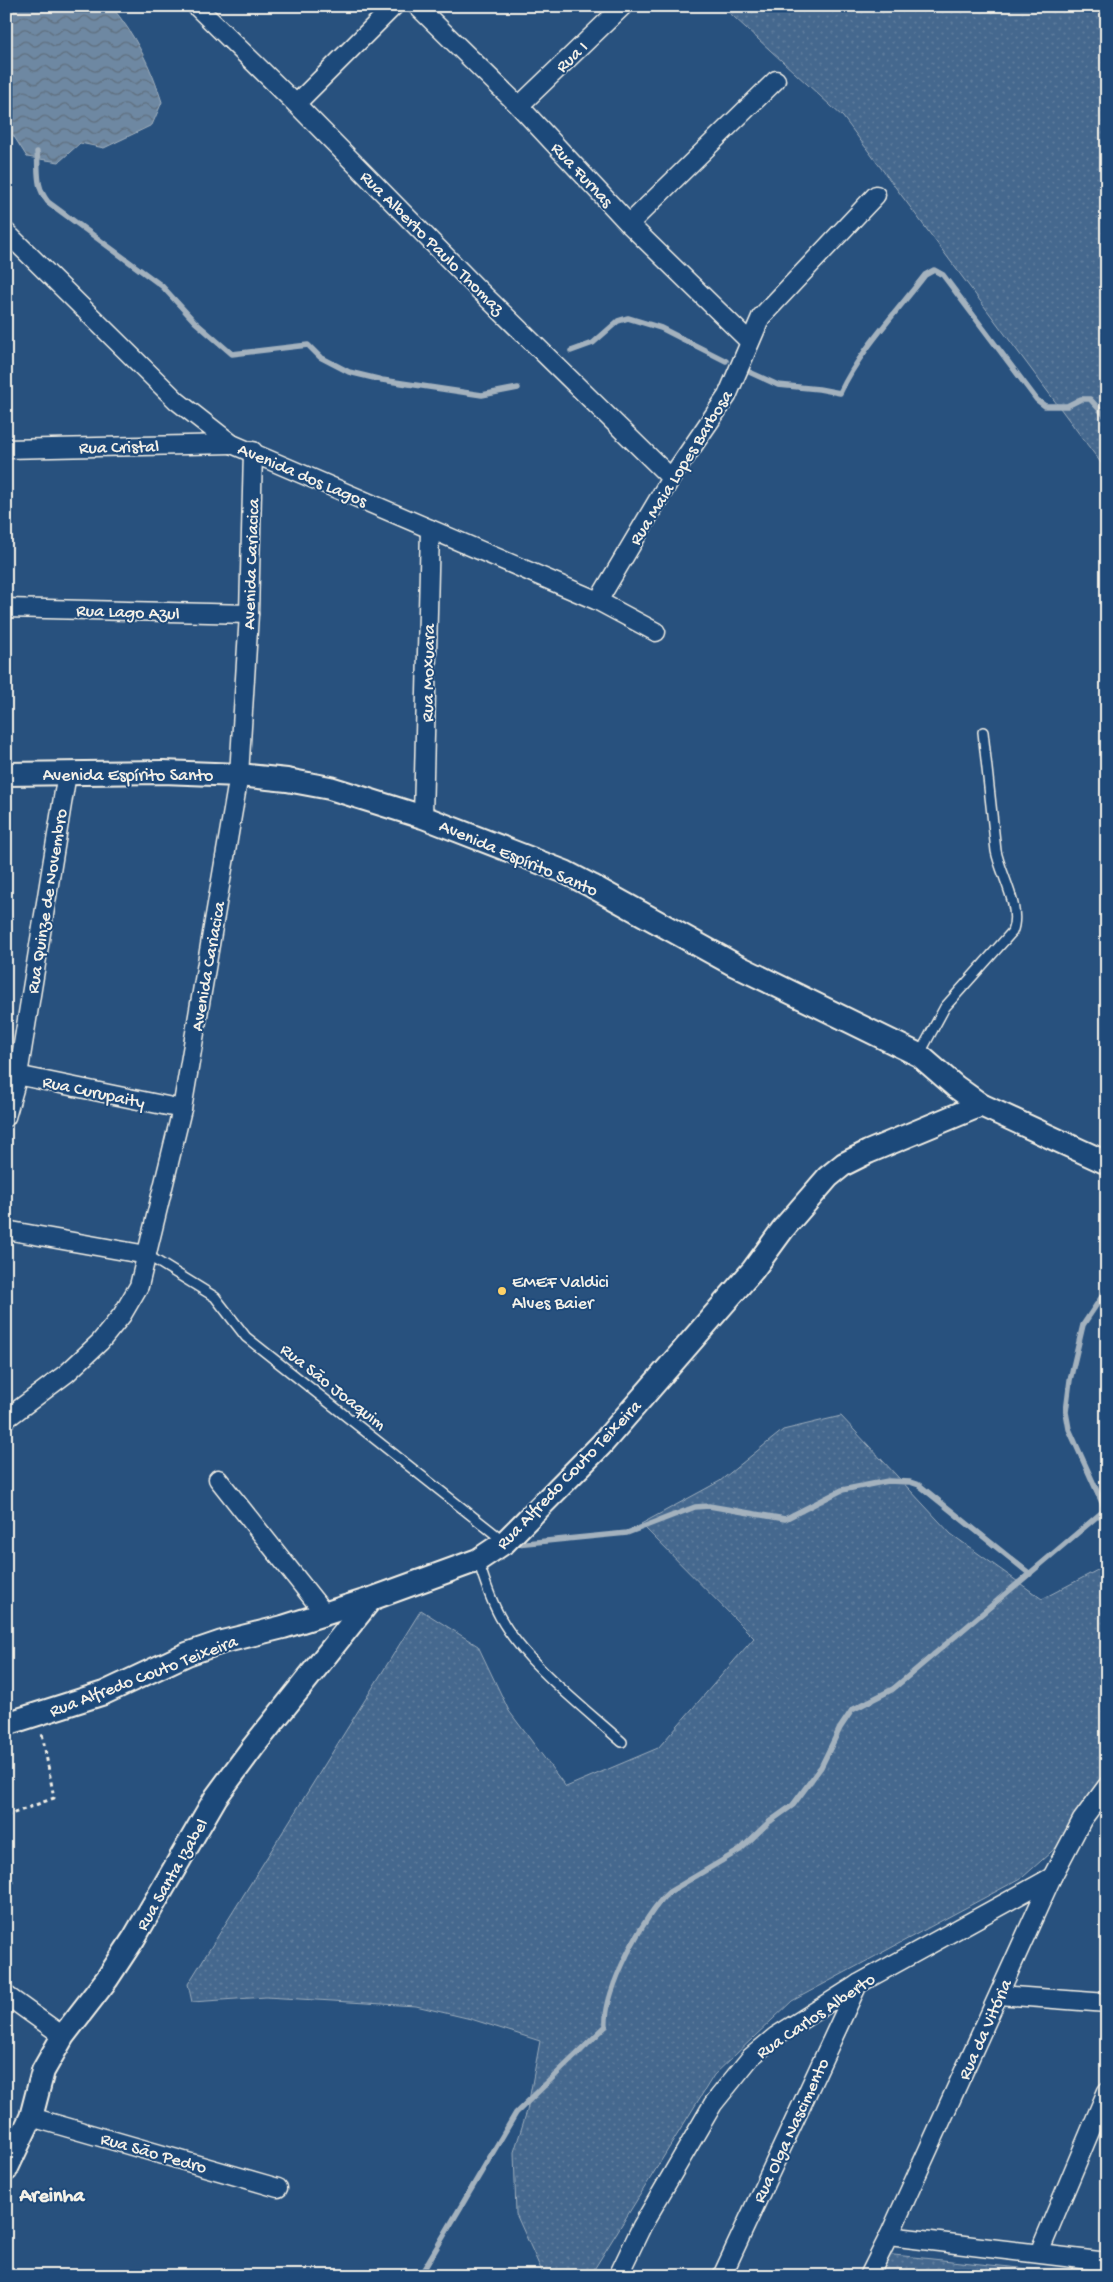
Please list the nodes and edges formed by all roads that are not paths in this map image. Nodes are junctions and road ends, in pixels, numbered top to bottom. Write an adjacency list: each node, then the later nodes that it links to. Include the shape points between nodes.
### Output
1 (196, 6): 6 (street, Rua Alberto Paulo Thomaz)
2 (394, 6): 6 (street)
3 (417, 6): 7 (street, Rua Furnas)
4 (623, 6): 7 (street, Rua I)
5 (776, 80): 9 (street)
6 (296, 104): 15 (street, Rua Alberto Paulo Thomaz, via 476,287)
7 (519, 106): 9 (street, Rua Furnas)
8 (876, 195): 11 (street, Rua Maia Lopes Barbosa, via 773,303)
9 (628, 224): 11 (street, Rua Furnas)
10 (6, 232): 12 (street, Avenida dos Lagos, via 177,401)
11 (749, 341): 15 (street, Rua Maia Lopes Barbosa, via 727,396)
12 (232, 444): 13 (street, Rua Cristal); 14 (street, Avenida dos Lagos)
13 (6, 448)
14 (253, 451): 16 (street, Avenida dos Lagos); 19 (street, Avenida Cariacica)
15 (672, 478): 17 (street, Rua Maia Lopes Barbosa)
16 (430, 529): 17 (street, Avenida dos Lagos); 25 (street, Rua Moxuara)
17 (598, 601): 20 (street, Avenida dos Lagos)
18 (6, 608): 19 (street, Rua Lago Azul)
19 (249, 614): 24 (street, Avenida Cariacica)
20 (656, 632)
21 (983, 732): 26 (lane, via 996,851 1014,908 1015,924 1012,932 945,1007)
22 (68, 773): 23 (street, Avenida Espírito Santo); 24 (street, Avenida Espírito Santo); 27 (street, Rua Quinze de Novembro)
23 (6, 774)
24 (240, 775): 25 (street, Avenida Espírito Santo, via 330,788); 29 (street, Avenida Cariacica)
25 (423, 818): 26 (street, Avenida Espírito Santo, via 566,872 735,965)
26 (919, 1055): 28 (street, Avenida Espírito Santo)
27 (12, 1074): 29 (street, Rua Curupaity); 30 (street, Rua Quinze de Novembro)
28 (981, 1105): 31 (street, Avenida Espírito Santo); 36 (street, Rua Alfredo Couto Teixeira, via 868,1152 844,1164 828,1177 782,1229 753,1270 601,1445)
29 (182, 1109): 33 (street, Avenida Cariacica)
30 (6, 1117)
31 (1107, 1163)
32 (6, 1230): 33 (street)
33 (147, 1255): 34 (street, Avenida Cariacica, via 139,1286 122,1315 105,1335 67,1373); 36 (lane, Rua São Joaquim, via 215,1297 246,1337)
34 (6, 1419)
35 (218, 1479): 39 (street)
36 (505, 1542): 37 (street, Rua Alfredo Couto Teixeira)
37 (478, 1560): 38 (street, Rua Alfredo Couto Teixeira); 41 (lane, via 490,1597 514,1640)
38 (372, 1600): 39 (street, Rua Alfredo Couto Teixeira); 48 (street, Rua Santa Izabel, via 231,1775 195,1830 134,1938)
39 (325, 1614): 40 (street, Rua Alfredo Couto Teixeira, via 187,1654 104,1694)
40 (6, 1724)
41 (622, 1742)
42 (1107, 1786): 43 (street, Rua da Vitória, via 1082,1820)
43 (1052, 1878): 44 (street, Rua Carlos Alberto); 46 (street, Rua da Vitória)
44 (858, 1984): 56 (street, Rua Carlos Alberto, via 776,2036 733,2078 694,2134); 57 (street, Rua Olga Nascimento)
45 (6, 1995): 48 (street)
46 (1000, 1995): 47 (street); 53 (street, Rua da Vitória)
47 (1107, 2004)
48 (63, 2036): 50 (street, Rua Santa Izabel, via 43,2071)
49 (1107, 2091): 54 (street)
50 (31, 2117): 51 (street, Rua Santa Izabel); 52 (street, Rua São Pedro)
51 (6, 2170)
52 (278, 2188)
53 (889, 2236): 54 (street); 58 (street, Rua da Vitória)
54 (1039, 2253): 55 (street)
55 (1107, 2262)
56 (618, 2276)
57 (722, 2276)
58 (869, 2276)

